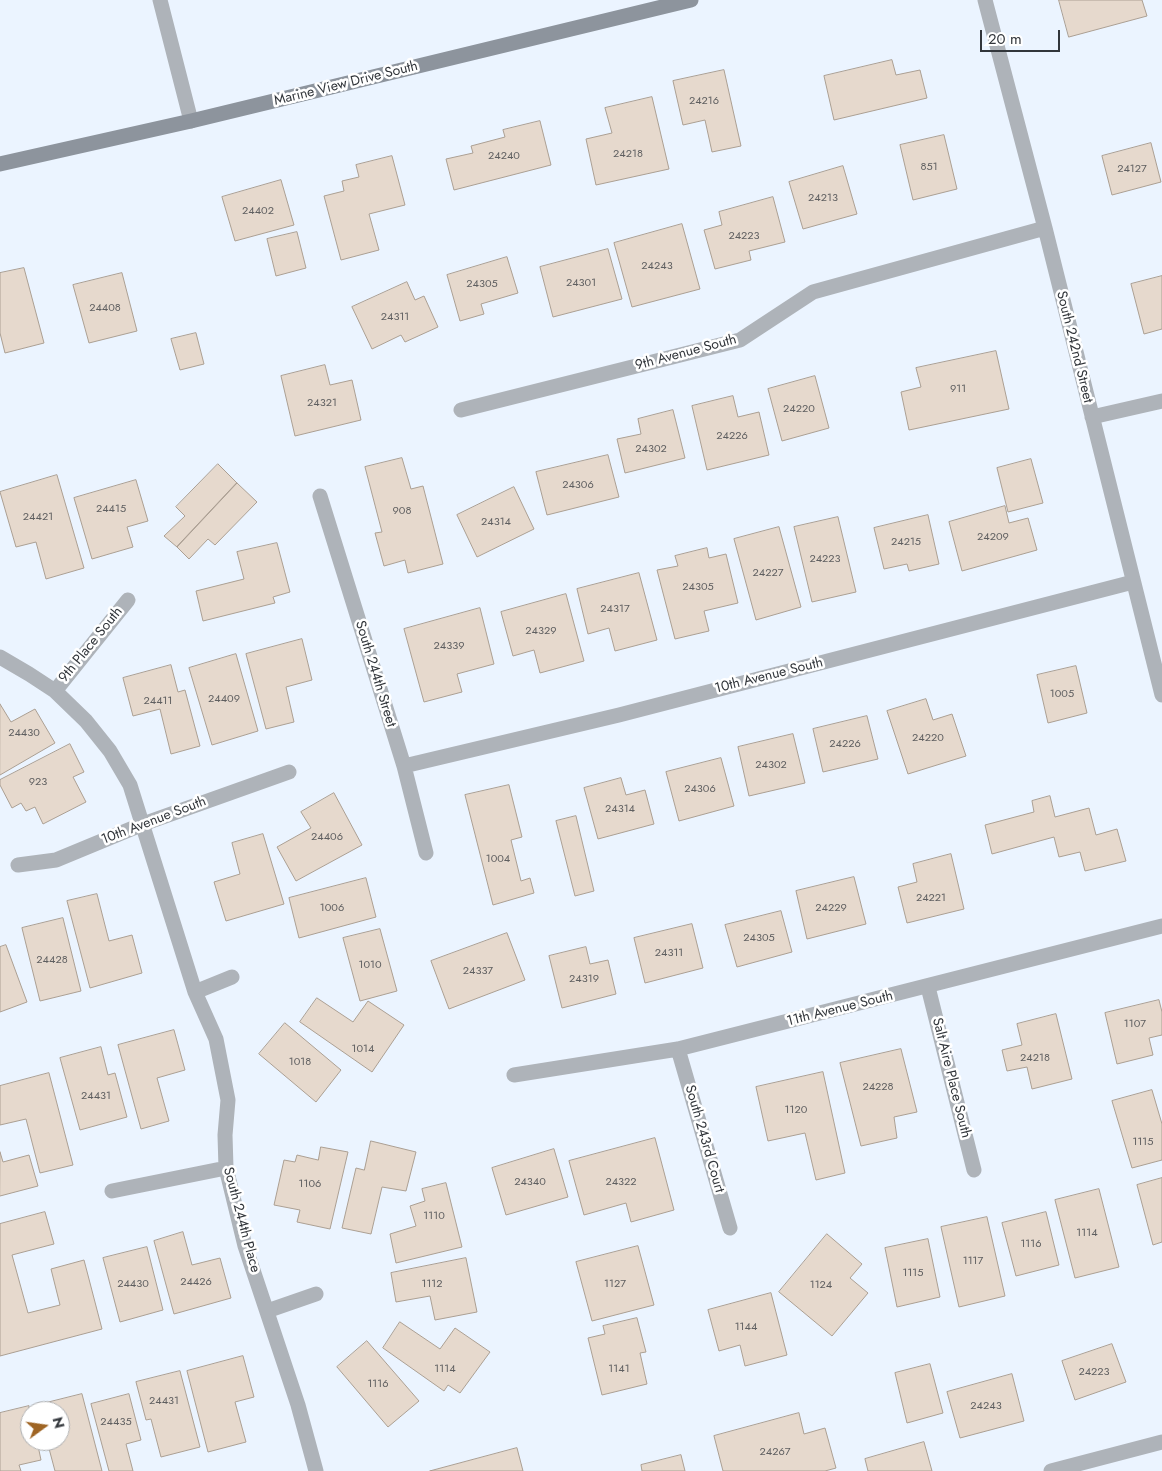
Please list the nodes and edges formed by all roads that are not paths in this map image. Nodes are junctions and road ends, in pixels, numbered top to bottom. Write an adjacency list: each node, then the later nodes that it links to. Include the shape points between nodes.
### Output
1 (160, 0): 4 (street)
2 (691, 0): 4 (main road, Marine View Drive South)
3 (985, 0): 6 (street, South 242nd Street)
4 (191, 121): 5 (main road, Marine View Drive South)
5 (0, 164)
6 (1045, 228): 8 (street, 9th Avenue South, via 813,292 740,340); 9 (street, South 242nd Street)
7 (1162, 401): 9 (street)
8 (461, 410)
9 (1092, 418): 11 (street, South 242nd Street)
10 (320, 496): 16 (street, South 244th Street)
11 (1134, 582): 15 (street, South 242nd Street); 16 (street, 10th Avenue South, via 619,715)
12 (128, 600): 14 (street, 9th Place South)
13 (0, 657): 14 (street, 9th Place South)
14 (54, 691): 18 (street, 9th Place South, via 86,721 110,752 130,785)
15 (1162, 695)
16 (404, 766): 19 (street, South 244th Street)
17 (289, 772): 18 (street, 10th Avenue South)
18 (143, 824): 20 (street, 10th Avenue South, via 56,860); 24 (street, South 244th Place)
19 (426, 853)
20 (18, 865)
21 (1162, 926): 23 (street, 11th Avenue South)
22 (232, 978): 24 (street)
23 (928, 987): 25 (street, 11th Avenue South); 28 (street, Salt Aire Place South)
24 (195, 992): 27 (street, South 244th Place, via 216,1040 228,1100)
25 (678, 1050): 26 (street, 11th Avenue South); 30 (street, South 243rd Court)
26 (514, 1076)
27 (226, 1168): 29 (street); 32 (street, South 244th Place, via 245,1246)
28 (974, 1170)
29 (112, 1191)
30 (730, 1228)
31 (316, 1294): 32 (street)
32 (267, 1311): 34 (street, South 244th Place, via 298,1405)
33 (1162, 1442): 35 (street)
34 (312, 1470)
35 (1051, 1471)

